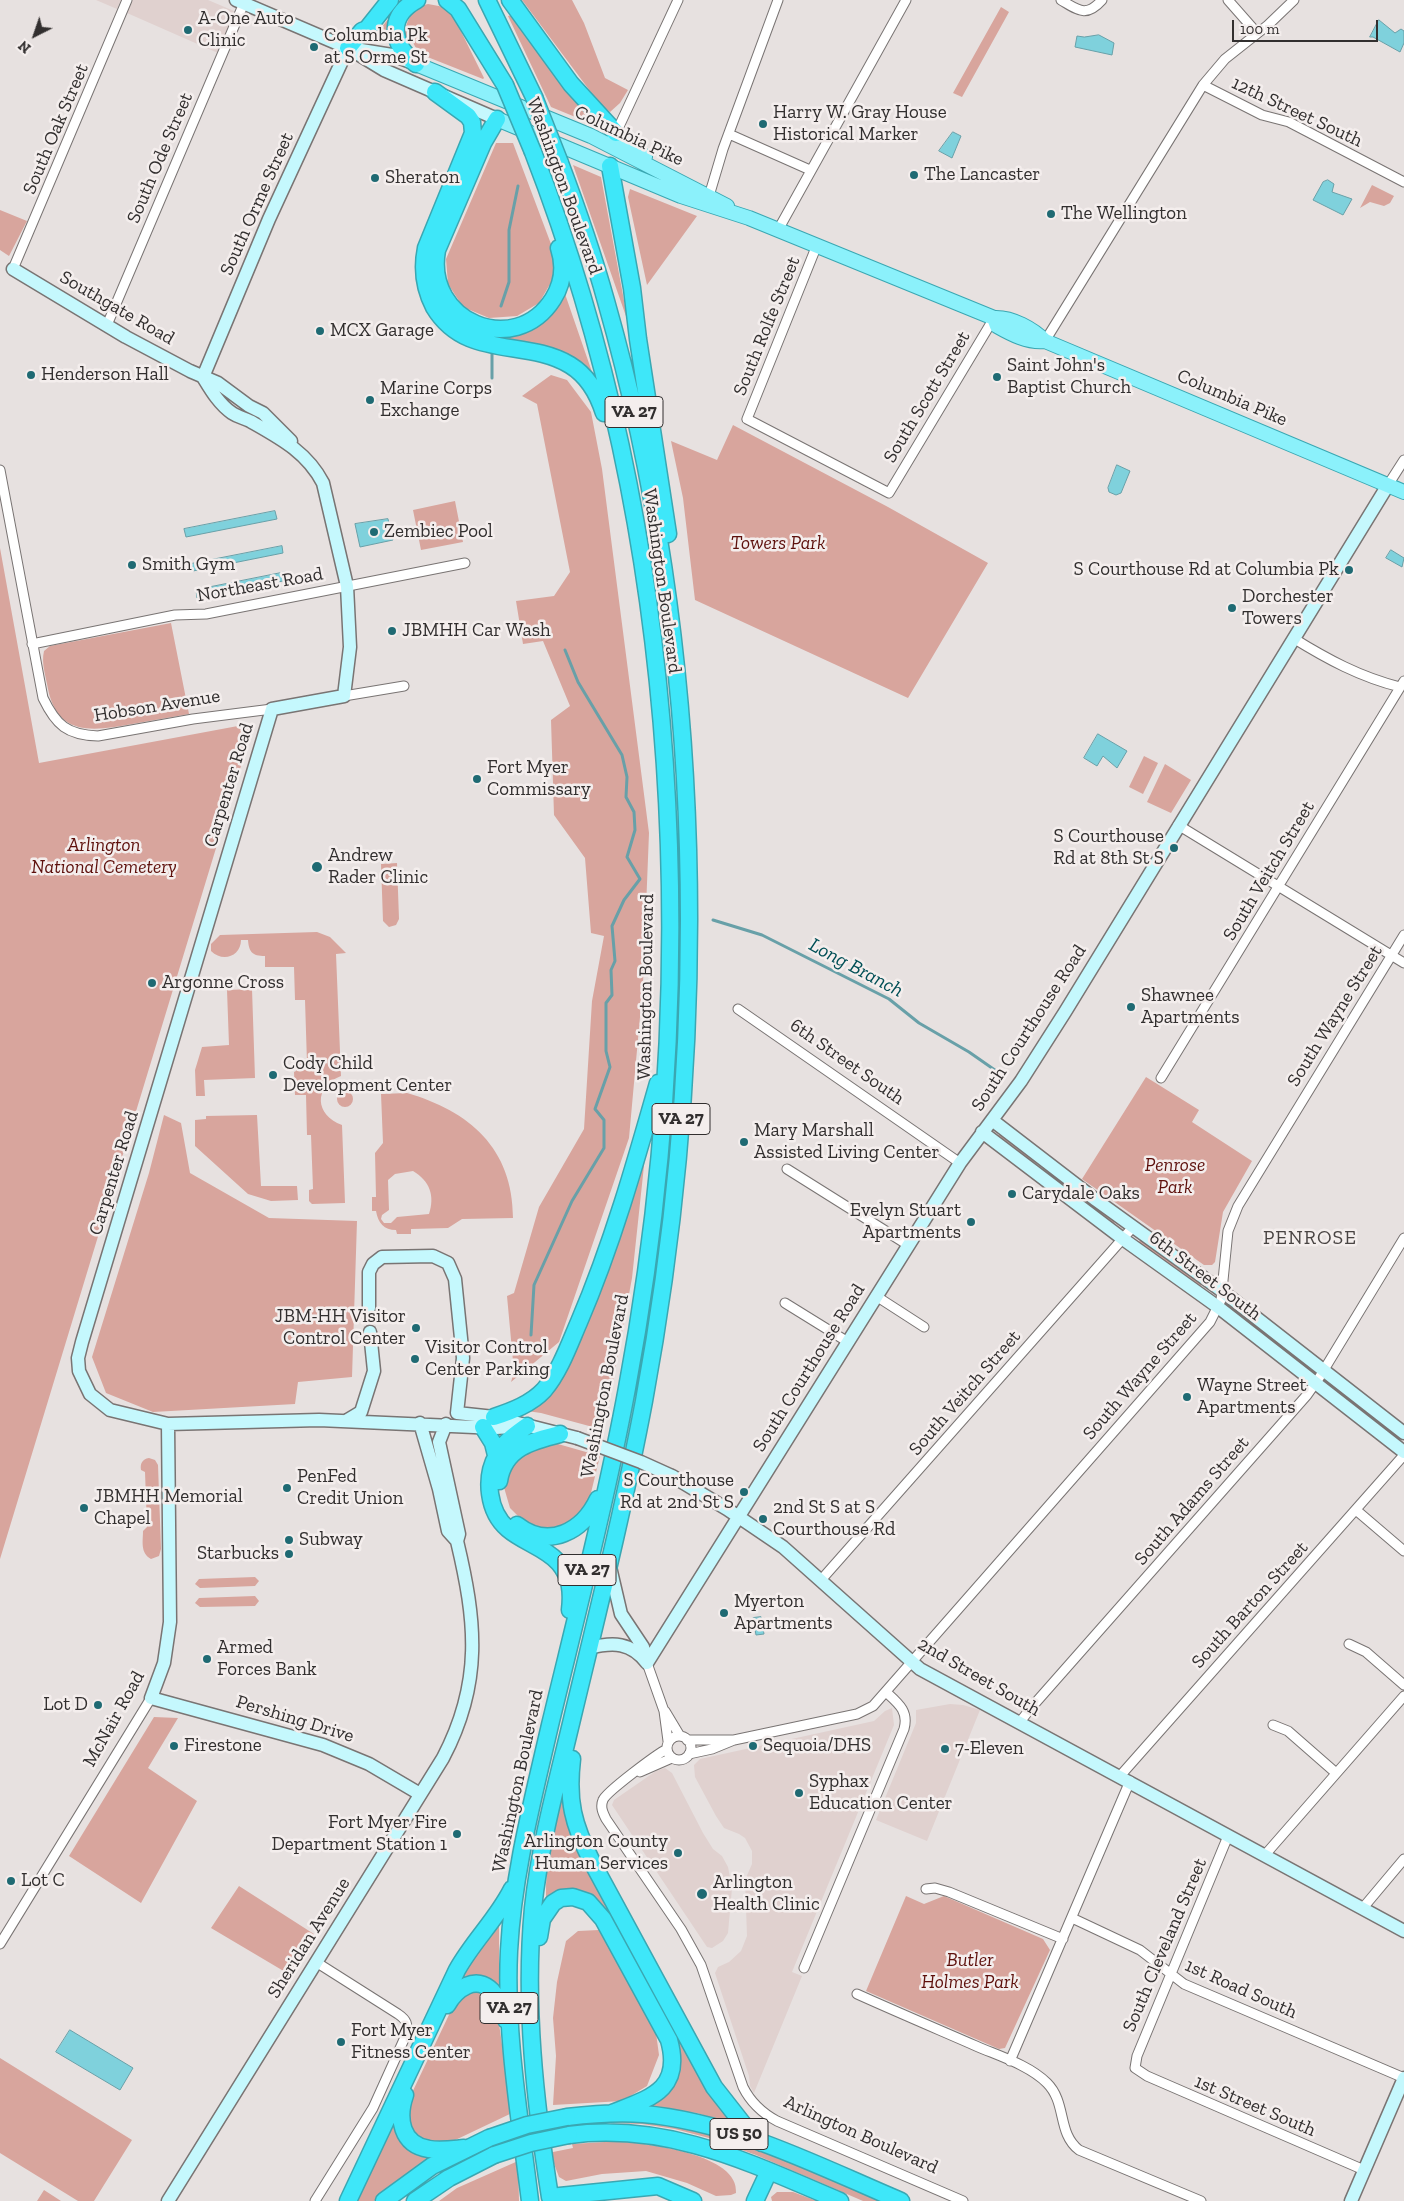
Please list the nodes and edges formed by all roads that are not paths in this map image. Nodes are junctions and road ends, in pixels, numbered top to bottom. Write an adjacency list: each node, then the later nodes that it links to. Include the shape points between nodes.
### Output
1 (127, 0): 33 (street, South Oak Street)
2 (390, 0): 17 (highway)
3 (417, 0): 18 (highway, via 402,11 395,30 398,45)
4 (447, 0): 20 (highway, via 458,9)
5 (463, 0): 20 (highway, Washington Boulevard / VA 27)
6 (487, 0): 48 (highway, Washington Boulevard / VA 27, bridge, via 534,97 606,300 631,402 662,563)
7 (510, 0): 24 (highway)
8 (678, 0): 24 (street)
9 (778, 0): 23 (street)
10 (906, 0): 27 (street, South Rolfe Street)
11 (1061, 0): 12 (street, via 1084,12 1092,10)
12 (1102, 0)
13 (1228, 0): 16 (street)
14 (1294, 0): 16 (street)
15 (240, 2): 17 (street, Columbia Pike); 35 (street, South Ode Street)
16 (1257, 33): 19 (street, via 1225,59)
17 (348, 48): 18 (street, Columbia Pike, via 392,55); 21 (street, Columbia Pike, via 384,70); 37 (street, South Orme Street, via 270,218)
18 (416, 64): 24 (main road, Columbia Pike)
19 (1203, 85): 28 (street, 12th Street South, via 1262,115 1289,122); 36 (street)
20 (505, 86): 25 (highway, Washington Boulevard / VA 27, bridge)
21 (435, 92): 22 (street, Columbia Pike); 43 (highway, via 468,116 474,133 426,248 425,280 433,304 447,323 468,338 551,356 584,376 601,402)
22 (497, 119): 25 (highway, via 441,242 435,267 441,291 450,306 470,322 486,328 504,328 531,320 550,303 561,281 562,258); 26 (main road, Columbia Pike)
23 (729, 134): 27 (street); 29 (street)
24 (614, 140): 26 (main road); 29 (main road, Columbia Pike)
25 (533, 152): 43 (highway, Washington Boulevard / VA 27, via 561,226 591,328)
26 (610, 166): 30 (main road, Columbia Pike, via 705,206); 48 (highway, via 666,515 675,596)
27 (810, 170): 31 (street, South Rolfe Street)
28 (1404, 182)
29 (709, 196): 30 (main road, Columbia Pike)
30 (749, 218): 31 (main road, Columbia Pike)
31 (778, 230): 32 (main road, Columbia Pike)
32 (817, 246): 34 (main road, Columbia Pike); 42 (street, South Rolfe Street, via 747,419)
33 (13, 269): 35 (street, Southgate Road)
34 (994, 318): 36 (main road, Columbia Pike, via 1034,331); 42 (street, South Scott Street)
35 (107, 325): 37 (street, Southgate Road)
36 (1045, 341): 40 (main road, Columbia Pike)
37 (203, 377): 45 (street, Southgate Road, via 214,395 232,413 299,451 316,469 323,483)
38 (1404, 460): 40 (street, South Courthouse Road)
39 (0, 470): 47 (street, Hobson Avenue)
40 (1388, 485): 41 (main road, Columbia Pike); 46 (street, South Courthouse Road)
41 (1404, 492)
42 (889, 493)
43 (631, 502): 59 (highway, Washington Boulevard / VA 27, via 660,709 667,807 669,950)
44 (465, 563): 45 (street, Northeast Road)
45 (346, 586): 47 (street, Northeast Road, via 206,614 175,615); 51 (street, Southgate Road, via 350,647)
46 (1292, 638): 49 (street, via 1358,674); 53 (street, South Courthouse Road)
47 (32, 644): 52 (street, Hobson Avenue, via 43,698 52,715 65,729 83,736)
48 (676, 668): 94 (highway, Washington Boulevard / VA 27, via 688,904 681,1120 656,1331 638,1435)
49 (1402, 684): 54 (street, South Veitch Street)
50 (404, 686): 51 (street, Hobson Avenue)
51 (344, 696): 52 (street, Hobson Avenue)
52 (272, 709): 82 (street, Carpenter Road, via 78,1358 83,1383 99,1402 110,1410)
53 (1178, 825): 54 (street); 61 (street, South Courthouse Road, via 1029,1069)
54 (1278, 887): 56 (street); 60 (street, South Veitch Street)
55 (1404, 935): 56 (street, South Wayne Street)
56 (1391, 956): 57 (street); 69 (street, South Wayne Street, via 1238,1206 1228,1231)
57 (1404, 963)
58 (738, 1008): 63 (street, 6th Street South)
59 (666, 1055): 80 (highway, via 613,1233 553,1376 538,1396 522,1406); 89 (highway, Washington Boulevard / VA 27, via 645,1278)
60 (1161, 1078)
61 (992, 1120): 62 (street, South Courthouse Road); 65 (street, 6th Street South)
62 (982, 1132): 63 (street, South Courthouse Road); 66 (street, 6th Street South)
63 (960, 1163): 68 (street, South Courthouse Road)
64 (787, 1169): 68 (street)
65 (1133, 1227): 66 (street, South Veitch Street); 69 (street, 6th Street South)
66 (1123, 1238): 72 (street, 6th Street South); 95 (street, South Veitch Street)
67 (1404, 1238): 77 (street, South Adams Street)
68 (908, 1245): 70 (street, South Courthouse Road)
69 (1222, 1291): 72 (street, South Wayne Street); 77 (street, 6th Street South)
70 (876, 1296): 74 (street); 76 (street, South Courthouse Road)
71 (785, 1303): 76 (street)
72 (1218, 1307): 78 (street, 6th Street South); 99 (street, South Wayne Street, via 1210,1322)
73 (369, 1308): 80 (street, via 369,1272 382,1257 433,1256 448,1262 455,1279 463,1358 457,1413)
74 (924, 1327)
75 (370, 1332): 79 (street, via 374,1371 361,1412)
76 (848, 1342): 91 (street, South Courthouse Road)
77 (1324, 1370): 78 (street, South Adams Street); 85 (street, 6th Street South)
78 (1316, 1383): 87 (street, 6th Street South); 107 (street, South Adams Street)
79 (346, 1421): 81 (street, Carpenter Road); 82 (street, Carpenter Road)
80 (481, 1421): 83 (street, Carpenter Road); 84 (street, 2nd Street South); 88 (highway, via 494,1443)
81 (420, 1423): 83 (street, Carpenter Road); 92 (street, Sheridan Avenue, via 448,1531)
82 (168, 1424): 105 (street, McNair Road, via 170,1622 164,1663)
83 (446, 1424): 92 (street, Sheridan Avenue, via 438,1442 459,1534)
84 (527, 1426): 86 (street, 2nd Street South); 88 (highway, via 508,1440)
85 (1404, 1433)
86 (560, 1434): 89 (highway, via 523,1445 502,1467 498,1486 500,1500 514,1523 525,1531 540,1535 557,1535 571,1530 591,1512); 91 (street, 2nd Street South, bridge, via 672,1476)
87 (1404, 1454): 90 (street, South Barton Street)
88 (496, 1455): 98 (highway, via 490,1491 497,1517 512,1533 556,1560 570,1582)
89 (608, 1479): 98 (highway, Washington Boulevard / VA 27)
90 (1356, 1510): 93 (street); 116 (street, South Barton Street)
91 (739, 1517): 95 (street, 2nd Street South, via 784,1547); 100 (street, South Courthouse Road)
92 (457, 1541): 117 (street, Sheridan Avenue, via 472,1611 471,1672 462,1715 450,1745)
93 (1404, 1551)
94 (609, 1564): 97 (highway, Washington Boulevard / VA 27); 100 (street, via 620,1614 643,1647)
95 (820, 1580): 99 (street, 2nd Street South)
96 (1349, 1644): 101 (street, via 1366,1652)
97 (589, 1648): 100 (street, via 616,1644 632,1650); 103 (highway, Washington Boulevard / VA 27)
98 (565, 1661): 121 (highway, Washington Boulevard / VA 27)
99 (910, 1662): 102 (street, South Wayne Street); 107 (street, 2nd Street South)
100 (648, 1663): 106 (street)
101 (1404, 1685)
102 (886, 1692): 110 (street, South Wayne Street, via 864,1712); 129 (street, via 904,1712 904,1729)
103 (578, 1693): 132 (highway, Washington Boulevard / VA 27, via 538,1871 531,1940); 138 (highway, via 577,1735 569,1790 579,1834 714,2087)
104 (1404, 1696): 114 (street)
105 (151, 1698): 117 (street, Pershing Drive, via 323,1745 369,1764); 127 (street, McNair Road)
106 (664, 1711): 109 (street); 111 (street)
107 (1020, 1722): 116 (street, 2nd Street South)
108 (1273, 1724): 114 (street, via 1288,1731)
109 (683, 1738): 110 (street); 111 (street, via 673,1737); 112 (street, via 690,1745)
110 (734, 1740): 112 (street, via 712,1750)
111 (668, 1745): 113 (street); 115 (street)
112 (689, 1754): 113 (street, via 681,1760)
113 (672, 1758): 115 (street)
114 (1336, 1773): 119 (street)
115 (631, 1776): 154 (street, Arlington Boulevard, via 605,1796 604,1815 696,1956 749,2097 777,2121)
116 (1125, 1779): 118 (street, 2nd Street South); 124 (street, South Barton Street)
117 (420, 1794): 128 (street, Sheridan Avenue)
118 (1228, 1836): 119 (street, 2nd Street South); 130 (street, South Cleveland Street)
119 (1264, 1856): 123 (street, 2nd Street South)
120 (1404, 1859): 123 (street)
121 (516, 1880): 133 (highway, Washington Boulevard / VA 27, via 509,1951); 147 (highway, via 501,1910 454,1975)
122 (926, 1889): 126 (street, via 949,1892)
123 (1362, 1909): 125 (street, 2nd Street South)
124 (1072, 1918): 126 (street, South Barton Street); 130 (street, 1st Road South, via 1140,1950)
125 (1404, 1931)
126 (1063, 1939): 134 (street, South Barton Street)
127 (0, 1944)
128 (316, 1962): 145 (street, Sheridan Avenue); 146 (street, via 398,2014 408,2026 373,2108)
129 (804, 1968)
130 (1171, 1975): 135 (street, South Cleveland Street, via 1136,2056); 136 (street, 1st Road South, via 1184,1984)
131 (857, 1994): 134 (street)
132 (530, 1996): 137 (highway, via 546,1910 561,1898 584,1899 597,1910 607,1926 661,2023 672,2055 670,2075 662,2089 647,2099); 143 (highway, Washington Boulevard / VA 27, via 535,2074)
133 (511, 2031): 139 (highway, via 492,1992 478,1984 461,1988 449,2002 405,2095 401,2123 411,2142 431,2150); 149 (highway, Washington Boulevard / VA 27)
134 (1010, 2061): 155 (street, via 1039,2076 1054,2092 1060,2102 1071,2144 1079,2150)
135 (1135, 2068): 140 (street, 1st Street South, via 1146,2076)
136 (1404, 2078): 140 (street)
137 (612, 2113): 138 (highway, US 50, via 687,2120); 139 (highway, US 50, bridge, via 527,2125)
138 (762, 2143): 153 (highway, US 50)
139 (464, 2148): 148 (highway, US 50, via 417,2176)
140 (1364, 2170): 156 (street)
141 (769, 2171): 144 (highway, US 50, bridge, via 722,2152 675,2139 620,2132 569,2135 494,2155 457,2173); 151 (highway); 152 (highway, US 50)
142 (672, 2196): 143 (highway, via 658,2186 647,2186); 150 (highway)
143 (551, 2199)
144 (416, 2200)
145 (168, 2201)
146 (315, 2201)
147 (348, 2201)
148 (384, 2201)
149 (530, 2201)
150 (693, 2201)
151 (755, 2201)
152 (840, 2201)
153 (901, 2201)
154 (963, 2201)
155 (1201, 2201)
156 (1351, 2201)

